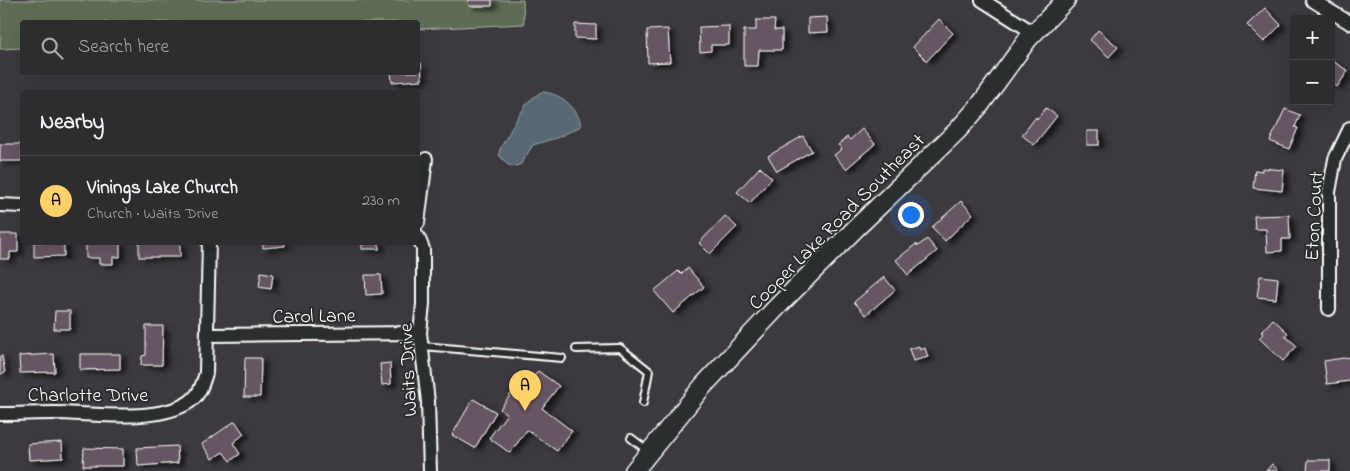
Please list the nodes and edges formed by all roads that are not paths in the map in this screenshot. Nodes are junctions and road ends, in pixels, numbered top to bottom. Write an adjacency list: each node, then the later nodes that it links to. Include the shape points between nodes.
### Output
1 (982, 0): 5 (street)
2 (1066, 0): 5 (street, Cooper Lake Road Southeast)
3 (1312, 0): 4 (street)
4 (1350, 23)
5 (1034, 33): 22 (street, Cooper Lake Road Southeast, via 957,131 778,306 703,386)
6 (1350, 128): 13 (street, Eton Court, via 1335,160 1329,192)
7 (426, 159): 10 (street)
8 (0, 205): 9 (street)
9 (20, 206)
10 (420, 207)
11 (420, 242): 14 (street, Waits Drive, via 423,249)
12 (209, 245): 15 (street, Charlotte Drive)
13 (1329, 309)
14 (420, 332): 15 (street, Carol Lane); 16 (street, Waits Drive)
15 (208, 335): 20 (street, Charlotte Drive, via 206,373 201,391 187,403 166,412 130,415)
16 (422, 346): 18 (lane); 23 (street, Waits Drive)
17 (576, 349): 19 (lane, via 620,348 649,372)
18 (562, 358)
19 (644, 403)
20 (0, 414)
21 (631, 438): 22 (lane)
22 (649, 452): 24 (street, Cooper Lake Road Southeast)
23 (430, 471)
24 (634, 471)

